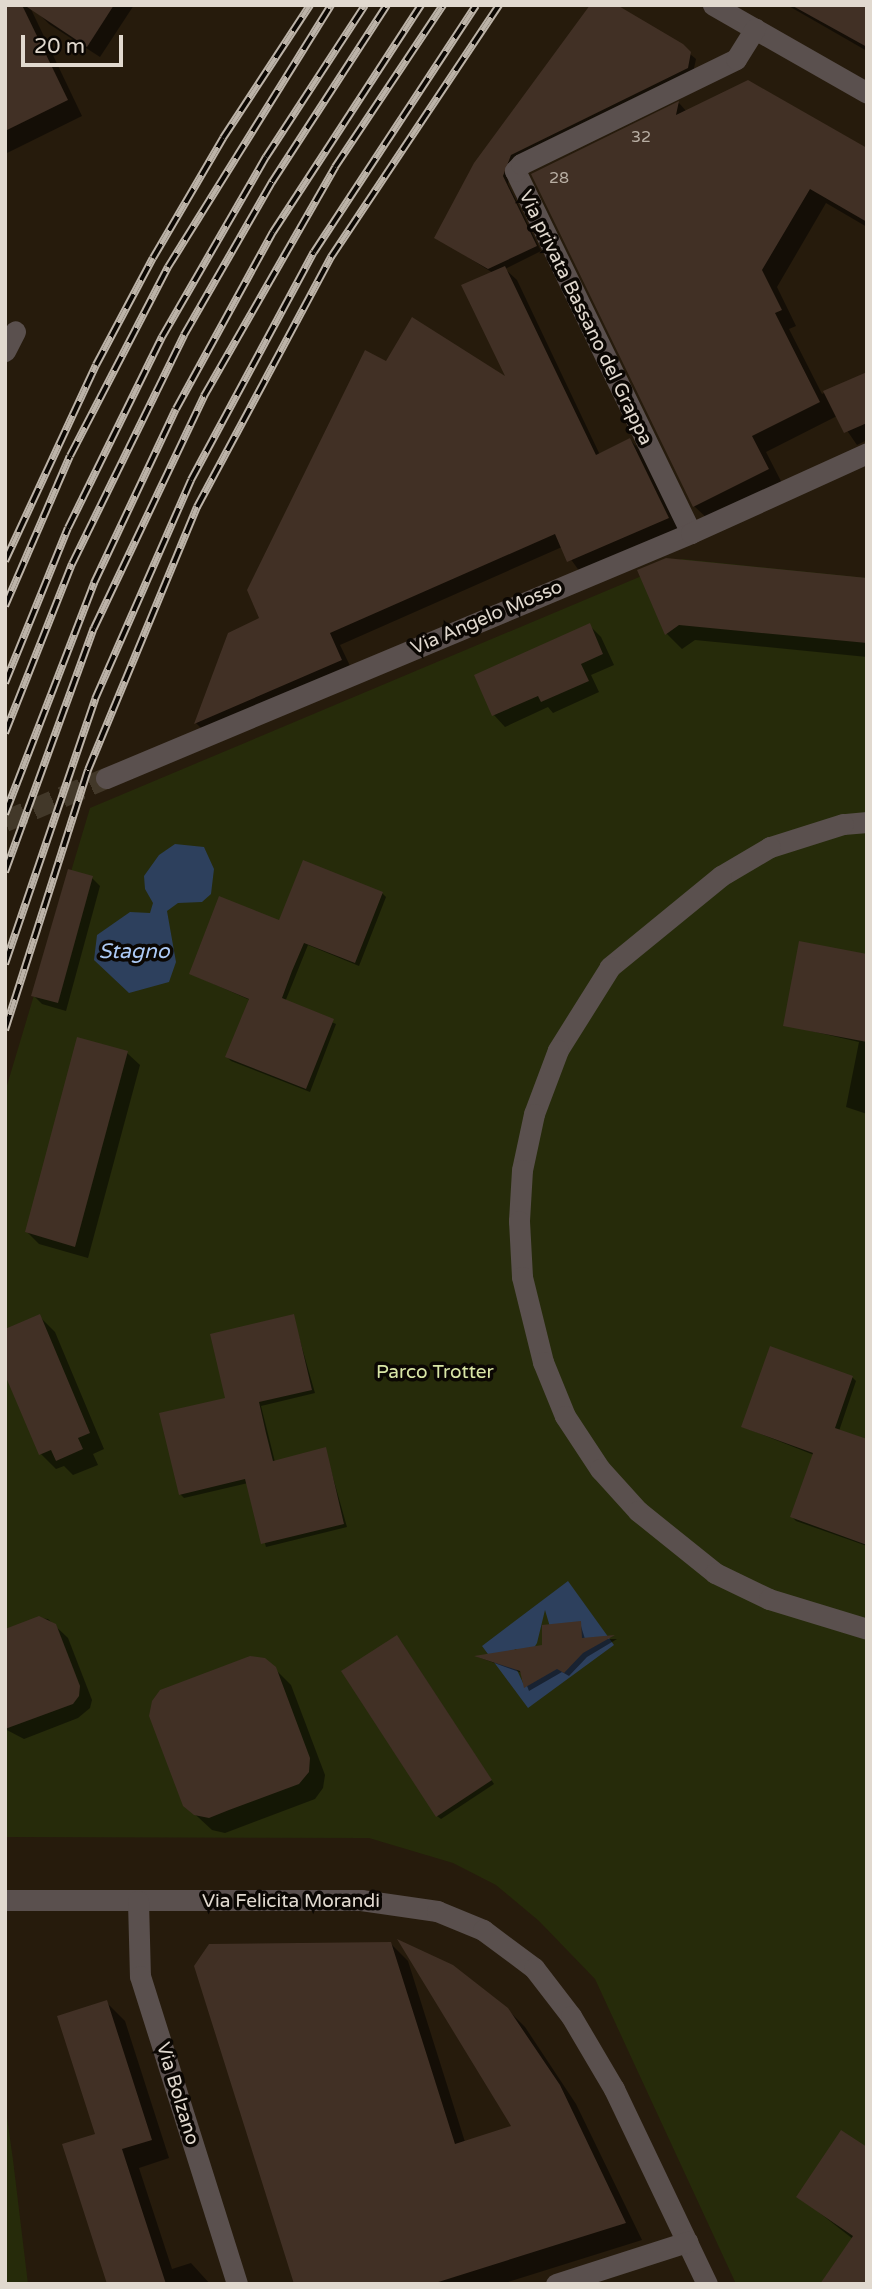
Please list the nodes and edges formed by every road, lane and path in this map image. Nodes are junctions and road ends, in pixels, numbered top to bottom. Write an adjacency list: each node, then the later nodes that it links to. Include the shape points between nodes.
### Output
1 (713, 5): 2 (street)
2 (755, 28): 3 (street); 7 (street, Via privata Bassano del Grappa, via 736,59 515,171)
3 (867, 93)
4 (15, 331): 5 (street)
5 (5, 351)
6 (867, 453): 7 (street, Via Angelo Mosso)
7 (691, 533): 8 (street, Via Angelo Mosso)
8 (106, 778)
9 (867, 822): 10 (street, via 843,824 770,848 721,876 610,968 558,1050 534,1114 522,1170 519,1221 522,1277 543,1362 565,1416 600,1469 648,1519 715,1573 769,1599)
10 (867, 1629)
11 (5, 1900): 12 (street, Via Felicita Morandi)
12 (138, 1901): 13 (street, Via Felicita Morandi, via 329,1898 392,1902 437,1911 505,1944 534,1968 582,2032); 14 (street, Via Bolzano, via 140,1976)
13 (687, 2242): 15 (street); 16 (street, Via Felicita Morandi)
14 (237, 2284)
15 (556, 2284)
16 (707, 2284)

